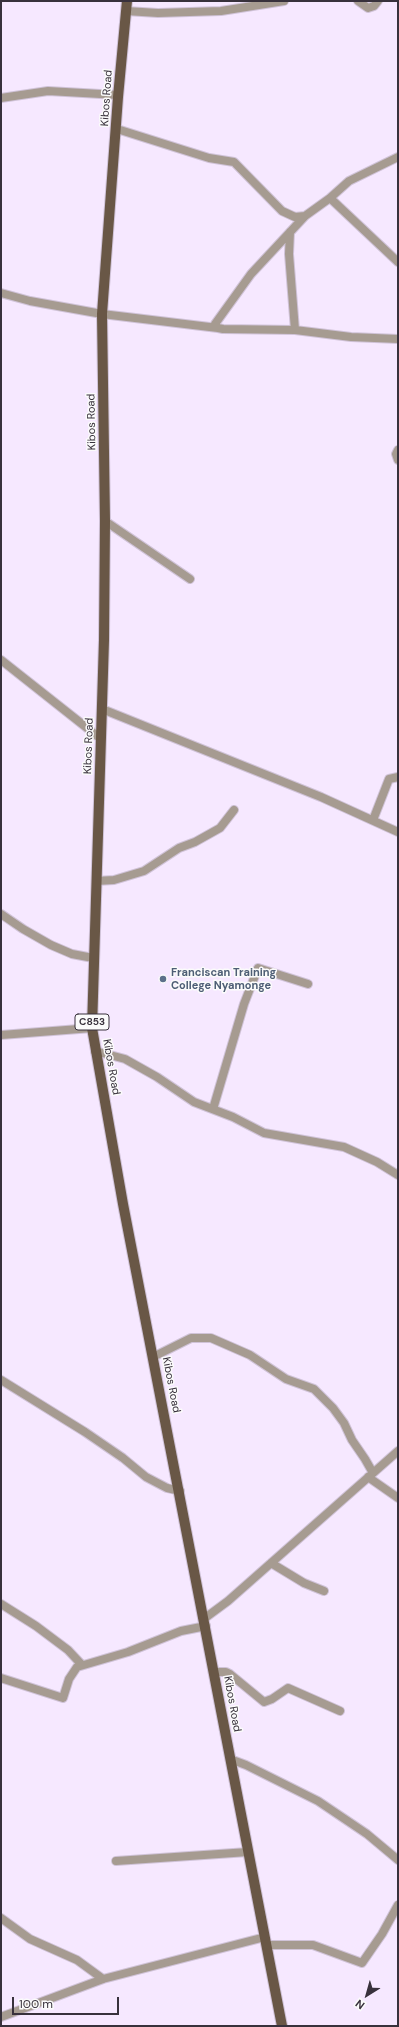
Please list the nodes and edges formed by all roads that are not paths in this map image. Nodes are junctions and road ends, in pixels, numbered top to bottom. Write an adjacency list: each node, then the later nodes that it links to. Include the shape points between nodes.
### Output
1 (284, 1): 4 (street, via 221,11 158,13)
2 (358, 1): 3 (street, via 368,8)
3 (378, 1)
4 (127, 6): 5 (main road, Kibos Road / C853)
5 (118, 95): 6 (street, via 48,91); 7 (main road, Kibos Road / C853)
6 (1, 98)
7 (117, 129): 10 (street, via 209,158 234,162 282,211 295,217); 14 (main road, Kibos Road / C853)
8 (398, 157): 9 (street, via 354,178)
9 (330, 198): 10 (street); 12 (street)
10 (305, 216): 11 (street)
11 (290, 232): 15 (street, via 251,274 219,317 216,324); 16 (street, via 289,254)
12 (398, 262)
13 (1, 293): 14 (street)
14 (102, 314): 15 (street); 20 (main road, Kibos Road / C853)
15 (218, 328): 16 (street)
16 (295, 330): 17 (street, via 351,337)
17 (398, 339)
18 (398, 450): 19 (street)
19 (398, 460)
20 (105, 521): 21 (street); 23 (main road, Kibos Road / C853)
21 (190, 579)
22 (1, 660): 24 (street)
23 (102, 709): 24 (main road, Kibos Road / C853); 27 (street)
24 (101, 740): 29 (main road, Kibos Road / C853)
25 (398, 777): 27 (street, via 389,779)
26 (234, 810): 29 (street, via 220,828 178,848 144,871 114,880)
27 (373, 820): 28 (street)
28 (398, 832)
29 (96, 881): 31 (main road, Kibos Road / C853)
30 (1, 914): 31 (street, via 51,945 72,954)
31 (93, 958): 33 (main road, Kibos Road / C853)
32 (308, 984): 36 (street, via 258,968 244,1004)
33 (92, 1028): 34 (street); 35 (main road, Kibos Road / C853)
34 (1, 1035)
35 (95, 1051): 36 (street, via 124,1059 194,1102); 38 (main road, Kibos Road / C853)
36 (213, 1109): 37 (street, via 264,1133 344,1147)
37 (398, 1175)
38 (154, 1357): 41 (street, via 192,1338 211,1338 250,1355 286,1379 314,1389 344,1423 352,1440 366,1459); 42 (main road, Kibos Road / C853)
39 (1, 1380): 42 (street, via 124,1458 146,1477 167,1488)
40 (398, 1452): 41 (street)
41 (370, 1475): 43 (street); 44 (street)
42 (180, 1491): 47 (main road, Kibos Road / C853)
43 (398, 1498)
44 (271, 1563): 45 (street, via 304,1583); 47 (street)
45 (324, 1591)
46 (1, 1604): 48 (street, via 68,1650)
47 (205, 1622): 48 (street, via 128,1652); 49 (main road, Kibos Road / C853)
48 (82, 1665): 50 (street, via 73,1672 63,1698)
49 (214, 1672): 51 (street, via 230,1674 264,1702 288,1688); 52 (main road, Kibos Road / C853)
50 (1, 1678)
51 (340, 1711)
52 (230, 1759): 53 (main road, Kibos Road / C853); 54 (street, via 318,1801)
53 (248, 1852): 55 (street); 58 (main road, Kibos Road / C853)
54 (397, 1858)
55 (116, 1860)
56 (398, 1905): 58 (street, via 362,1964 313,1945)
57 (1, 1918): 59 (street, via 30,1939 77,1960)
58 (265, 1941): 59 (street); 61 (main road, Kibos Road / C853)
59 (103, 1979): 60 (street)
60 (1, 2017)
61 (282, 2026)

